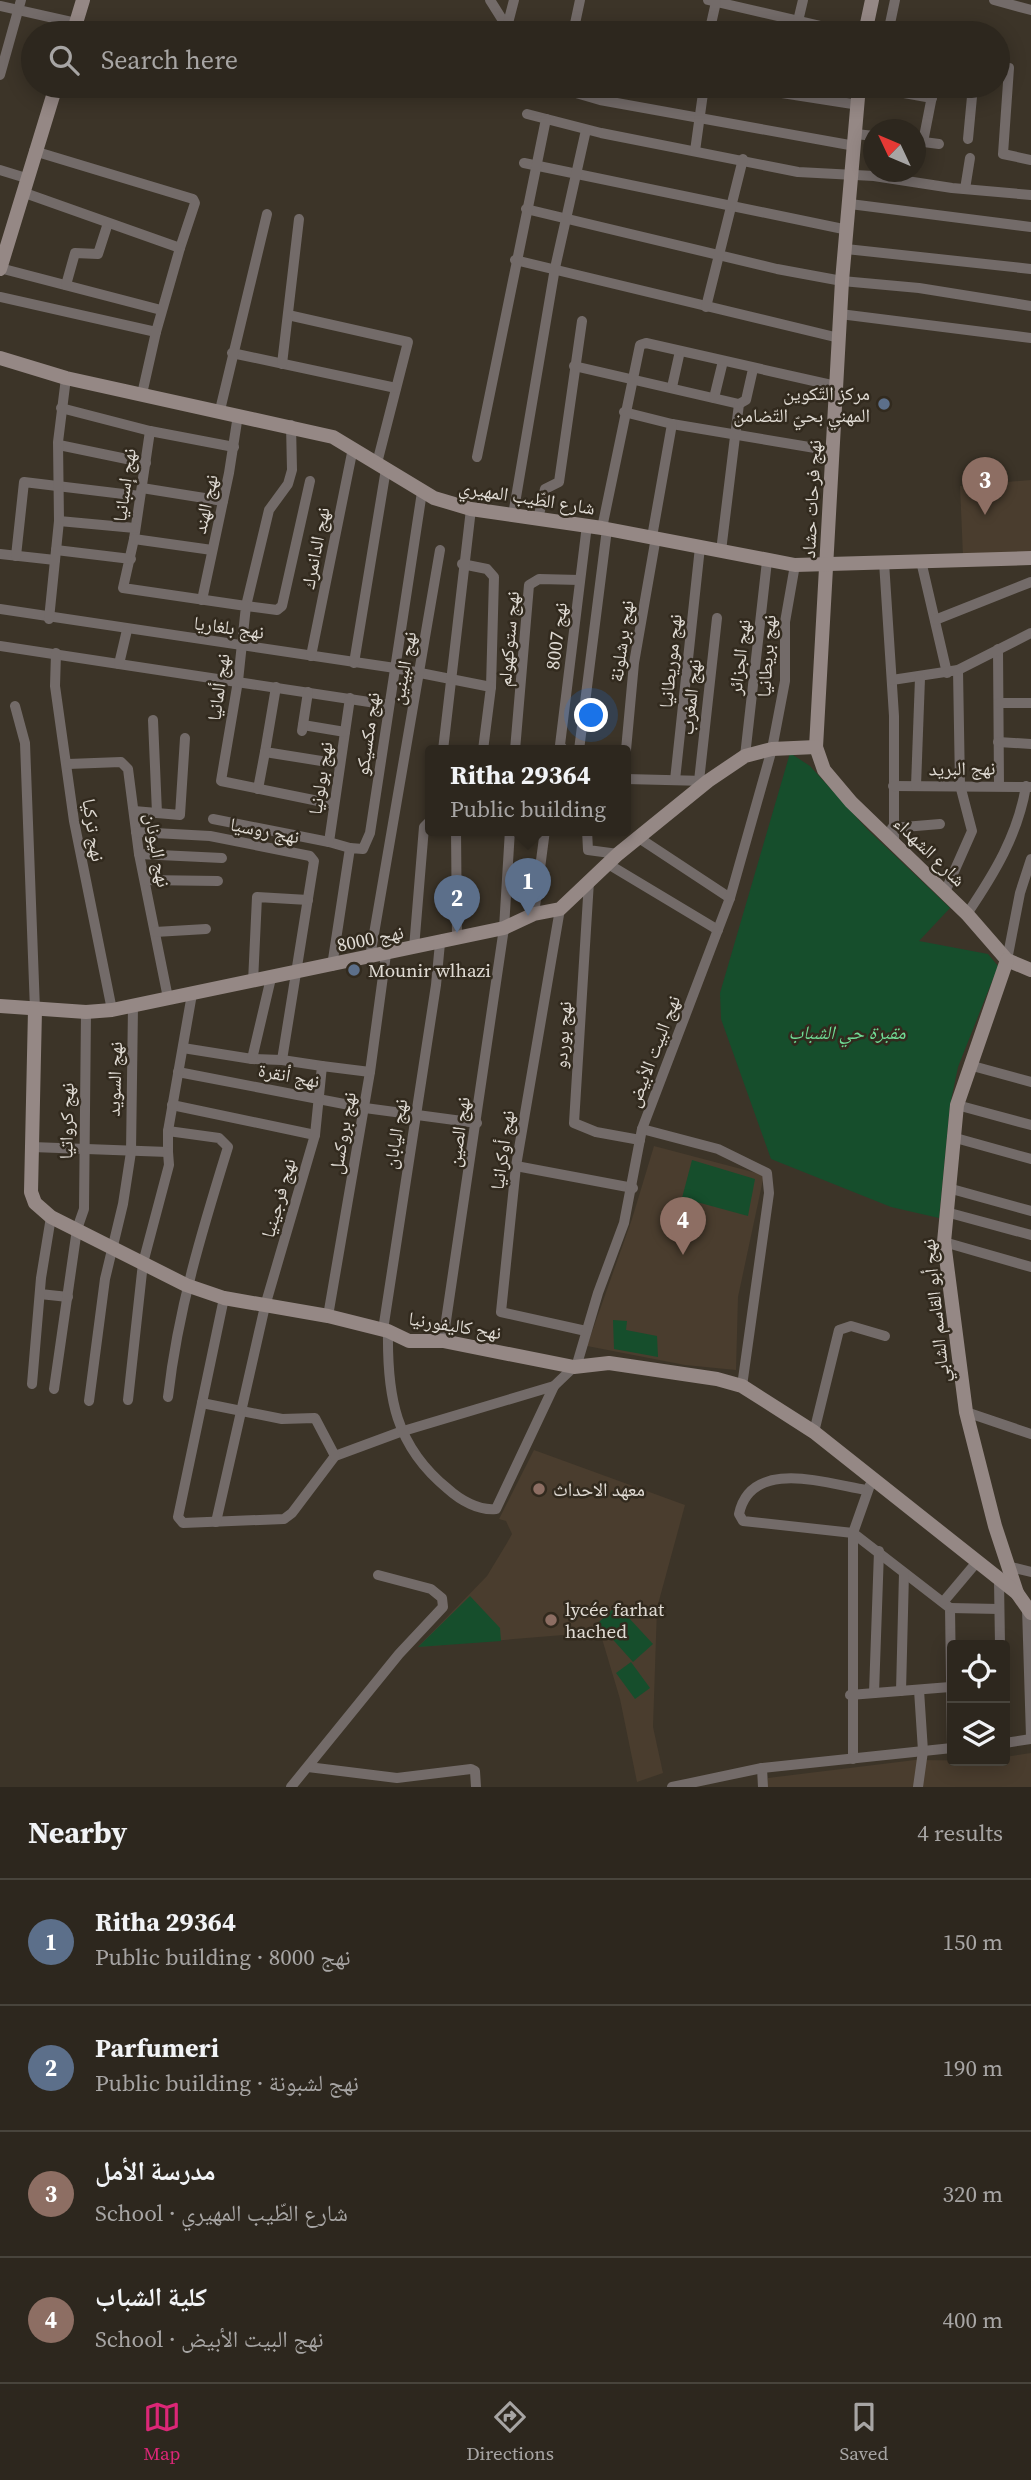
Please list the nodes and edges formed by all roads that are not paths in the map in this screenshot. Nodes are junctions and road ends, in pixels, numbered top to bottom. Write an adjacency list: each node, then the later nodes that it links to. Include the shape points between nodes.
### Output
1 (83, 0): 14 (street)
2 (491, 0): 15 (street)
3 (514, 0): 16 (street)
4 (580, 0): 17 (street)
5 (803, 0): 19 (street)
6 (872, 0): 20 (street)
7 (895, 0): 21 (street)
8 (994, 0): 12 (street)
9 (712, 1): 18 (street); 19 (street)
10 (20, 5): 11 (street); 13 (street); 22 (street)
11 (0, 6)
12 (1031, 9)
13 (58, 21)
14 (77, 21)
15 (506, 21)
16 (513, 21)
17 (576, 21)
18 (710, 21)
19 (798, 21)
20 (867, 21)
21 (891, 21)
22 (0, 75)
23 (52, 98): 43 (street)
24 (593, 98): 34 (street)
25 (703, 98): 34 (street)
26 (814, 98): 31 (street)
27 (859, 98): 31 (street, نهج فرحات حشاد)
28 (932, 98): 35 (street)
29 (972, 98): 38 (street)
30 (1006, 98): 46 (street, via 1003,154)
31 (859, 105): 39 (street, نهج فرحات حشاد)
32 (527, 114): 33 (street)
33 (546, 119): 36 (street); 47 (street)
34 (700, 119): 39 (street); 42 (street)
35 (926, 119)
36 (586, 130): 42 (street); 49 (street)
37 (863, 138): 39 (street)
38 (968, 139)
39 (855, 140): 50 (street, نهج فرحات حشاد)
40 (926, 143): 41 (street)
41 (939, 144)
42 (695, 150): 45 (street)
43 (34, 151): 51 (street); 63 (street, via 193,199)
44 (970, 158): 52 (street)
45 (743, 159): 50 (street, via 798,172); 55 (street)
46 (1031, 160)
47 (529, 164): 49 (street); 56 (street)
48 (0, 170): 51 (street)
49 (574, 172): 55 (street); 58 (street)
50 (852, 175): 52 (street); 54 (street, نهج فرحات حشاد)
51 (24, 185): 60 (street); 67 (street)
52 (965, 190): 53 (street)
53 (1031, 195)
54 (850, 204): 61 (street); 62 (street, نهج فرحات حشاد)
55 (733, 207): 62 (street); 65 (street)
56 (526, 209): 58 (street); 66 (street)
57 (267, 214): 83 (street)
58 (564, 218): 65 (street); 68 (street)
59 (299, 219): 77 (street)
60 (108, 223): 63 (street); 71 (street, via 98,254 75,253)
61 (1031, 227)
62 (848, 230): 64 (street, نهج فرحات حشاد)
63 (180, 248): 75 (street)
64 (846, 248): 69 (street); 70 (street, نهج فرحات حشاد)
65 (721, 256): 70 (street); 74 (street)
66 (515, 260): 68 (street); 109 (street)
67 (0, 268): 71 (street)
68 (555, 268): 74 (street); 118 (street)
69 (1031, 269)
70 (842, 281): 73 (street); 76 (street, نهج فرحات حشاد)
71 (66, 285): 75 (street)
72 (0, 297): 79 (street)
73 (1031, 306)
74 (706, 307): 80 (street)
75 (161, 310): 79 (street)
76 (841, 314): 80 (street, نهج فرحات حشاد); 81 (street)
77 (288, 315): 86 (street); 93 (street, via 407,341)
78 (582, 321): 87 (street)
79 (156, 332): 94 (street)
80 (839, 338): 91 (street, نهج فرحات حشاد)
81 (1031, 338)
82 (680, 351): 85 (street); 89 (street, via 640,345); 92 (street)
83 (232, 353): 86 (street); 98 (street)
84 (0, 358): 90 (street, شارع الطّيب المهيري)
85 (723, 361): 88 (street); 95 (street)
86 (282, 364): 93 (street)
87 (574, 366): 89 (street); 119 (street, via 559,482 545,489)
88 (752, 369): 91 (street); 96 (street, via 746,400)
89 (631, 377): 92 (street); 99 (street)
90 (66, 378): 94 (street, شارع الطّيب المهيري); 97 (street)
91 (836, 386): 108 (street, نهج فرحات حشاد)
92 (672, 387): 95 (street)
93 (396, 388): 111 (street)
94 (142, 394): 98 (street, شارع الطّيب المهيري)
95 (714, 398): 96 (street)
96 (739, 404): 104 (street)
97 (61, 408): 103 (street); 105 (street)
98 (220, 410): 100 (street, شارع الطّيب المهيري)
99 (624, 412): 101 (street); 121 (street)
100 (238, 415): 102 (street, شارع الطّيب المهيري); 106 (street, نهج الهند)
101 (673, 424): 104 (street); 123 (street, نهج برشلونة)
102 (291, 425): 107 (street, شارع الطّيب المهيري); 142 (street, نهج ألمانيا, via 292,470 288,484 269,510)
103 (150, 431): 106 (street, نهج إسبانيا); 110 (street, نهج إسبانيا)
104 (735, 434): 108 (street); 127 (street)
105 (59, 445): 110 (street); 113 (street)
106 (234, 447): 116 (street, نهج الهند)
107 (353, 448): 111 (street, شارع الطّيب المهيري); 153 (street, نهج الدانمرك)
108 (833, 452): 138 (street, نهج فرحات حشاد)
109 (477, 457)
110 (145, 463): 114 (street, نهج إسبانيا)
111 (381, 466): 115 (street, شارع الطّيب المهيري); 154 (street)
112 (310, 481): 142 (street, via 282,607)
113 (59, 486): 114 (street); 120 (street); 130 (street, via 21,484)
114 (141, 492): 116 (street); 122 (street, نهج إسبانيا)
115 (422, 492): 117 (street, شارع الطّيب المهيري); 156 (street, نهج مكسيكو)
116 (223, 501): 125 (street, نهج الهند)
117 (471, 509): 118 (street, شارع الطّيب المهيري); 136 (street)
118 (513, 515): 119 (street, شارع الطّيب المهيري)
119 (538, 519): 121 (street, شارع الطّيب المهيري)
120 (59, 521): 122 (street); 128 (street)
121 (599, 527): 123 (street, شارع الطّيب المهيري); 139 (street, نهج 8007); 180 (street)
122 (135, 533): 125 (street); 132 (street, نهج إسبانيا)
123 (654, 537): 124 (street, شارع الطّيب المهيري); 181 (street, نهج برشلونة)
124 (700, 547): 127 (street, شارع الطّيب المهيري); 189 (street, نهج موريطانيا)
125 (212, 550): 141 (street, نهج الهند)
126 (440, 550): 158 (street, نهج البينين)
127 (721, 551): 133 (street, شارع الطّيب المهيري)
128 (55, 555): 130 (street); 132 (street); 144 (street)
129 (1, 556): 130 (street)
130 (16, 556)
131 (1031, 558): 134 (street, شارع الطّيب المهيري)
132 (131, 559): 141 (street, نهج إسبانيا, via 123,588)
133 (767, 561): 137 (street, شارع الطّيب المهيري); 185 (street, نهج الجزائر)
134 (921, 561): 135 (street, شارع الطّيب المهيري); 146 (street)
135 (884, 562): 138 (street, شارع الطّيب المهيري); 161 (street)
136 (462, 564): 160 (street); 164 (street, via 487,569 494,577)
137 (795, 565): 138 (street, شارع الطّيب المهيري); 183 (street, نهج بريطانيا, via 785,622 785,681)
138 (827, 565): 182 (street, نهج فرحات حشاد)
139 (580, 580): 178 (street, نهج ستوكهولم, via 539,579 529,585); 179 (street, نهج 8007)
140 (1031, 582): 146 (street)
141 (202, 600): 142 (street)
142 (246, 606): 150 (street, نهج ألمانيا)
143 (0, 609): 144 (street, نهج بلغاريا)
144 (50, 618): 147 (street, نهج بلغاريا)
145 (717, 618): 190 (street, نهج المغرب)
146 (935, 620): 157 (street)
147 (127, 630): 150 (street, نهج بلغاريا); 155 (street)
148 (1031, 633): 151 (street)
149 (0, 646): 152 (street)
150 (242, 647): 153 (street, نهج بلغاريا); 162 (street, نهج ألمانيا)
151 (998, 649): 157 (street); 167 (street)
152 (56, 653): 155 (street); 186 (street, نهج تركيا, via 58,708)
153 (311, 656): 154 (street, نهج بلغاريا)
154 (354, 663): 156 (street, نهج بلغاريا)
155 (118, 664): 162 (street)
156 (395, 668): 158 (street, نهج بلغاريا); 169 (street, نهج مكسيكو)
157 (952, 671): 159 (street); 191 (street)
158 (421, 673): 160 (street, نهج بلغاريا); 234 (street, نهج البينين)
159 (920, 677): 161 (street); 194 (street)
160 (453, 680): 164 (street, نهج بلغاريا); 176 (street)
161 (892, 680): 193 (street)
162 (238, 681): 163 (street); 196 (street, نهج ألمانيا, via 221,781)
163 (276, 687): 165 (street); 184 (street)
164 (491, 687): 177 (street)
165 (309, 692): 166 (street); 172 (street, via 302,728)
166 (350, 698): 169 (street); 172 (street, نهج بولونيا)
167 (999, 702): 168 (street); 174 (street)
168 (1031, 703)
169 (389, 705): 212 (street, نهج مكسيكو, via 367,845 359,851)
170 (15, 706): 245 (street, via 26,750)
171 (153, 720): 199 (street)
172 (345, 732): 187 (street, نهج بولونيا)
173 (185, 738): 199 (street, via 182,812)
174 (999, 743): 175 (street); 192 (street)
175 (1031, 744)
176 (444, 745)
177 (484, 745)
178 (515, 745)
179 (560, 745)
180 (579, 745)
181 (626, 745)
182 (816, 747): 183 (street); 211 (street, شارع الشهداء, via 827,775)
183 (772, 749): 185 (street); 221 (street, نهج البيت الأبيض)
184 (265, 752): 187 (street); 196 (street)
185 (745, 756): 190 (street)
186 (68, 764): 198 (street, نهج اليونان, via 126,765); 246 (street, نهج تركيا, via 74,821)
187 (340, 764): 197 (street, نهج بولونيا)
188 (631, 779): 189 (street)
189 (675, 780): 190 (street)
190 (703, 781): 209 (street)
191 (960, 785): 192 (street, نهج البريد); 194 (street, نهج البريد); 220 (street, via 972,831)
192 (999, 785): 195 (street, نهج البريد)
193 (892, 786): 194 (street, نهج البريد); 203 (street)
194 (916, 786)
195 (1029, 787): 225 (street, via 1017,825)
196 (258, 789): 197 (street, نهج ألمانيا)
197 (333, 804): 210 (street, نهج بولونيا)
198 (134, 811): 199 (street); 204 (street, نهج اليونان)
199 (157, 813)
200 (213, 819): 210 (street)
201 (940, 824): 203 (street)
202 (425, 826): 232 (street)
203 (892, 828): 211 (street)
204 (136, 832): 213 (street, نهج اليونان); 222 (street, نهج روسيا, via 210,836 310,856 314,861)
205 (456, 836): 230 (street)
206 (510, 836): 226 (street)
207 (544, 836): 224 (street)
208 (587, 836): 215 (street, via 588,850)
209 (639, 838): 215 (street); 221 (street)
210 (329, 842): 212 (street, نهج بولونيا)
211 (894, 844): 220 (street, شارع الشهداء)
212 (350, 848): 236 (street)
213 (139, 855): 214 (street); 217 (street, نهج اليونان)
214 (222, 858)
215 (613, 859): 219 (street); 228 (street)
216 (1031, 859): 235 (street)
217 (145, 880): 218 (street); 229 (street, نهج اليونان)
218 (218, 881)
219 (589, 881): 223 (street); 264 (street, نهج بوردو, via 574,1123 596,1132)
220 (945, 892): 225 (street, شارع الشهداء)
221 (730, 898): 228 (street, نهج البيت الأبيض)
222 (308, 900): 238 (street, نهج روسيا); 240 (street, via 257,897)
223 (560, 909): 224 (street, نهج 8000); 272 (street, نهج أوكرانيا)
224 (534, 914): 226 (street, نهج 8000)
225 (967, 914): 235 (street, شارع الشهداء)
226 (504, 928): 230 (street, نهج 8000); 261 (street, نهج الصين)
227 (206, 929): 229 (street)
228 (718, 930): 264 (street, نهج البيت الأبيض)
229 (155, 932): 242 (street, نهج اليونان)
230 (457, 938): 231 (street, نهج 8000)
231 (440, 943): 232 (street, نهج 8000); 260 (street, نهج اليابان)
232 (414, 948): 233 (street, نهج 8000)
233 (386, 954): 234 (street, نهج 8000); 254 (street, نهج بروكسل)
234 (370, 957): 236 (street, نهج 8000)
235 (1007, 960): 237 (street, شارع الشهداء); 251 (street, نهج أبو القاسم الشابي)
236 (332, 966): 238 (street, نهج 8000)
237 (1031, 970)
238 (296, 973): 239 (street, نهج 8000); 250 (street, نهج روسيا)
239 (271, 978): 240 (street, نهج 8000); 249 (street)
240 (253, 982): 241 (street, نهج 8000)
241 (192, 994): 242 (street, نهج 8000); 248 (street)
242 (168, 998): 244 (street, نهج 8000)
243 (0, 1006): 245 (street, نهج 8000)
244 (133, 1006): 246 (street, نهج 8000); 269 (street, نهج السويد)
245 (35, 1010): 247 (street, نهج 8000); 267 (street)
246 (112, 1010): 247 (street, نهج 8000)
247 (86, 1012): 268 (street, نهج كرواتيا)
248 (183, 1048): 249 (street); 253 (street)
249 (252, 1059): 250 (street)
250 (282, 1060): 252 (street)
251 (969, 1065): 255 (street); 258 (street, نهج أبو القاسم الشابي)
252 (322, 1066): 254 (street); 256 (street, نهج فرجينيا)
253 (178, 1072): 256 (street, نهج أنقرة); 257 (street)
254 (370, 1072): 259 (street, نهج بروكسل)
255 (1031, 1082)
256 (319, 1098): 259 (street, نهج أنقرة); 265 (street, نهج فرجينيا)
257 (172, 1105): 263 (street); 265 (street)
258 (957, 1105): 262 (street); 266 (street, نهج أبو القاسم الشابي)
259 (365, 1108): 260 (street, نهج أنقرة); 289 (street, نهج بروكسل)
260 (416, 1114): 261 (street, نهج أنقرة); 290 (street, نهج اليابان)
261 (477, 1123): 293 (street, نهج الصين)
262 (1031, 1125)
263 (168, 1131): 270 (street); 284 (street, via 219,1138 228,1147)
264 (641, 1134): 273 (street, نهج البيت الأبيض); 297 (street, via 718,1149 767,1173 769,1193)
265 (314, 1135): 288 (street, نهج فرجينيا)
266 (952, 1137): 271 (street); 274 (street, نهج أبو القاسم الشابي)
267 (32, 1147): 268 (street); 277 (street, via 32,1197)
268 (82, 1150): 269 (street); 278 (street, نهج كرواتيا, via 84,1209)
269 (131, 1152): 270 (street); 281 (street, نهج السويد)
270 (168, 1153): 282 (street, via 169,1165)
271 (1031, 1159)
272 (516, 1166): 273 (street); 291 (street, نهج أوكرانيا, via 501,1312)
273 (633, 1188): 291 (street, نهج البيت الأبيض)
274 (948, 1188): 275 (street); 276 (street, نهج أبو القاسم الشابي)
275 (1031, 1211)
276 (946, 1212): 279 (street); 280 (street, نهج أبو القاسم الشابي)
277 (51, 1217): 278 (street, نهح كاليفورنيا); 285 (street)
278 (77, 1229): 281 (street, نهح كاليفورنيا); 286 (street, نهج كرواتيا)
279 (1031, 1235)
280 (944, 1242): 283 (street); 304 (street, نهج أبو القاسم الشابي)
281 (111, 1247): 282 (street, نهح كاليفورنيا); 301 (street, نهج السويد)
282 (143, 1263): 284 (street, نهح كاليفورنيا); 300 (street)
283 (1031, 1267)
284 (186, 1285): 287 (street, نهح كاليفورنيا); 299 (street)
285 (40, 1294): 286 (street); 295 (street)
286 (68, 1297): 298 (street, نهج كرواتيا)
287 (224, 1298): 288 (street, نهح كاليفورنيا); 302 (street)
288 (265, 1306): 289 (street, نهح كاليفورنيا); 303 (street, نهج فرجينيا)
289 (328, 1316): 290 (street, نهح كاليفورنيا)
290 (386, 1331): 293 (street, نهح كاليفورنيا, via 409,1341); 305 (street, نهج اليابان, via 390,1392)
291 (586, 1331): 294 (street, نهج البيت الأبيض)
292 (885, 1336): 306 (street, via 851,1326 839,1330)
293 (443, 1341): 294 (street, نهح كاليفورنيا)
294 (574, 1367): 296 (street); 297 (street, نهح كاليفورنيا, via 609,1363)
295 (32, 1384)
296 (554, 1385): 305 (street); 305 (street, نهج اليابان, via 496,1509 478,1507 455,1495 415,1457)
297 (742, 1386): 306 (street, نهح كاليفورنيا)
298 (54, 1389)
299 (168, 1397)
300 (128, 1400)
301 (89, 1401)
302 (202, 1403): 303 (street); 310 (street, via 178,1517 183,1523)
303 (242, 1410): 308 (street, via 282,1419 317,1419); 310 (street, نهج فرجينيا)
304 (966, 1412): 307 (street); 314 (street, نهج أبو القاسم الشابي, via 995,1526)
305 (400, 1432): 308 (street)
306 (814, 1432): 309 (street, نهح كاليفورنيا)
307 (1031, 1434)
308 (335, 1456): 310 (street, via 288,1516)
309 (870, 1485): 311 (street); 311 (street, via 790,1477 762,1482 750,1491 739,1514 743,1521); 313 (street, نهح كاليفورنيا)
310 (216, 1522)
311 (853, 1533): 312 (street); 329 (street)
312 (879, 1550): 316 (street); 328 (street)
313 (976, 1563): 318 (street, نهح كاليفورنيا); 320 (street)
314 (1011, 1567): 315 (street); 319 (street, نهج أبو القاسم الشابي)
315 (1031, 1572)
316 (904, 1573): 320 (street); 327 (street)
317 (378, 1575): 335 (street, via 435,1591 443,1607)
318 (999, 1581): 319 (street, نهح كاليفورنيا); 321 (street)
319 (1017, 1593): 322 (street, نهج أبو القاسم الشابي)
320 (947, 1604): 321 (street); 323 (street)
321 (999, 1609): 324 (street)
322 (1029, 1610): 330 (street)
323 (948, 1640)
324 (1000, 1640)
325 (947, 1687): 326 (street)
326 (919, 1690): 327 (street); 333 (street)
327 (901, 1691): 328 (street)
328 (874, 1693): 329 (street)
329 (850, 1695): 334 (street)
330 (1031, 1738): 331 (street)
331 (1010, 1742)
332 (947, 1749): 333 (street)
333 (923, 1751): 334 (street); 342 (street)
334 (853, 1759): 336 (street)
335 (308, 1767): 338 (street); 339 (street, via 397,1778 471,1769)
336 (762, 1768): 337 (street); 341 (street)
337 (714, 1782): 340 (street)
338 (291, 1787)
339 (476, 1787)
340 (671, 1787)
341 (763, 1787)
342 (918, 1787)

